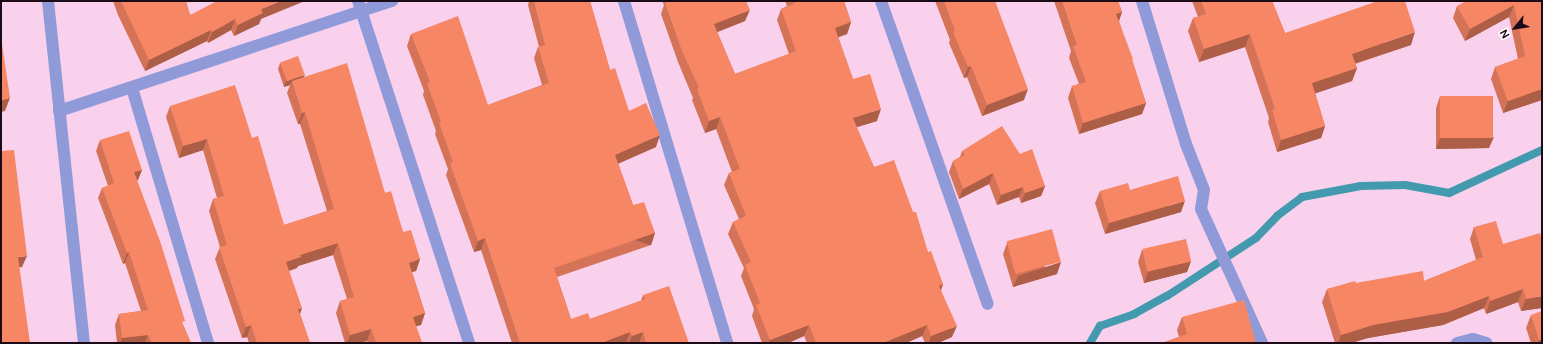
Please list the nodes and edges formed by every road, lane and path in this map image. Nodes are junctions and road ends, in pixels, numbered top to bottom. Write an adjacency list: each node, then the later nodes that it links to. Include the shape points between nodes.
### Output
1 (48, 1): 8 (street)
2 (392, 1): 6 (street)
3 (624, 1): 13 (street)
4 (881, 1): 9 (street)
5 (1142, 1): 14 (street, via 1186,144 1204,190 1201,209)
6 (359, 6): 7 (street); 12 (street)
7 (132, 88): 8 (street); 11 (street)
8 (59, 111): 10 (street)
9 (988, 304)
10 (84, 343)
11 (208, 343)
12 (469, 343)
13 (726, 343)
14 (1262, 343)
15 (1457, 343): 16 (street, via 1473,339)
16 (1486, 343)

